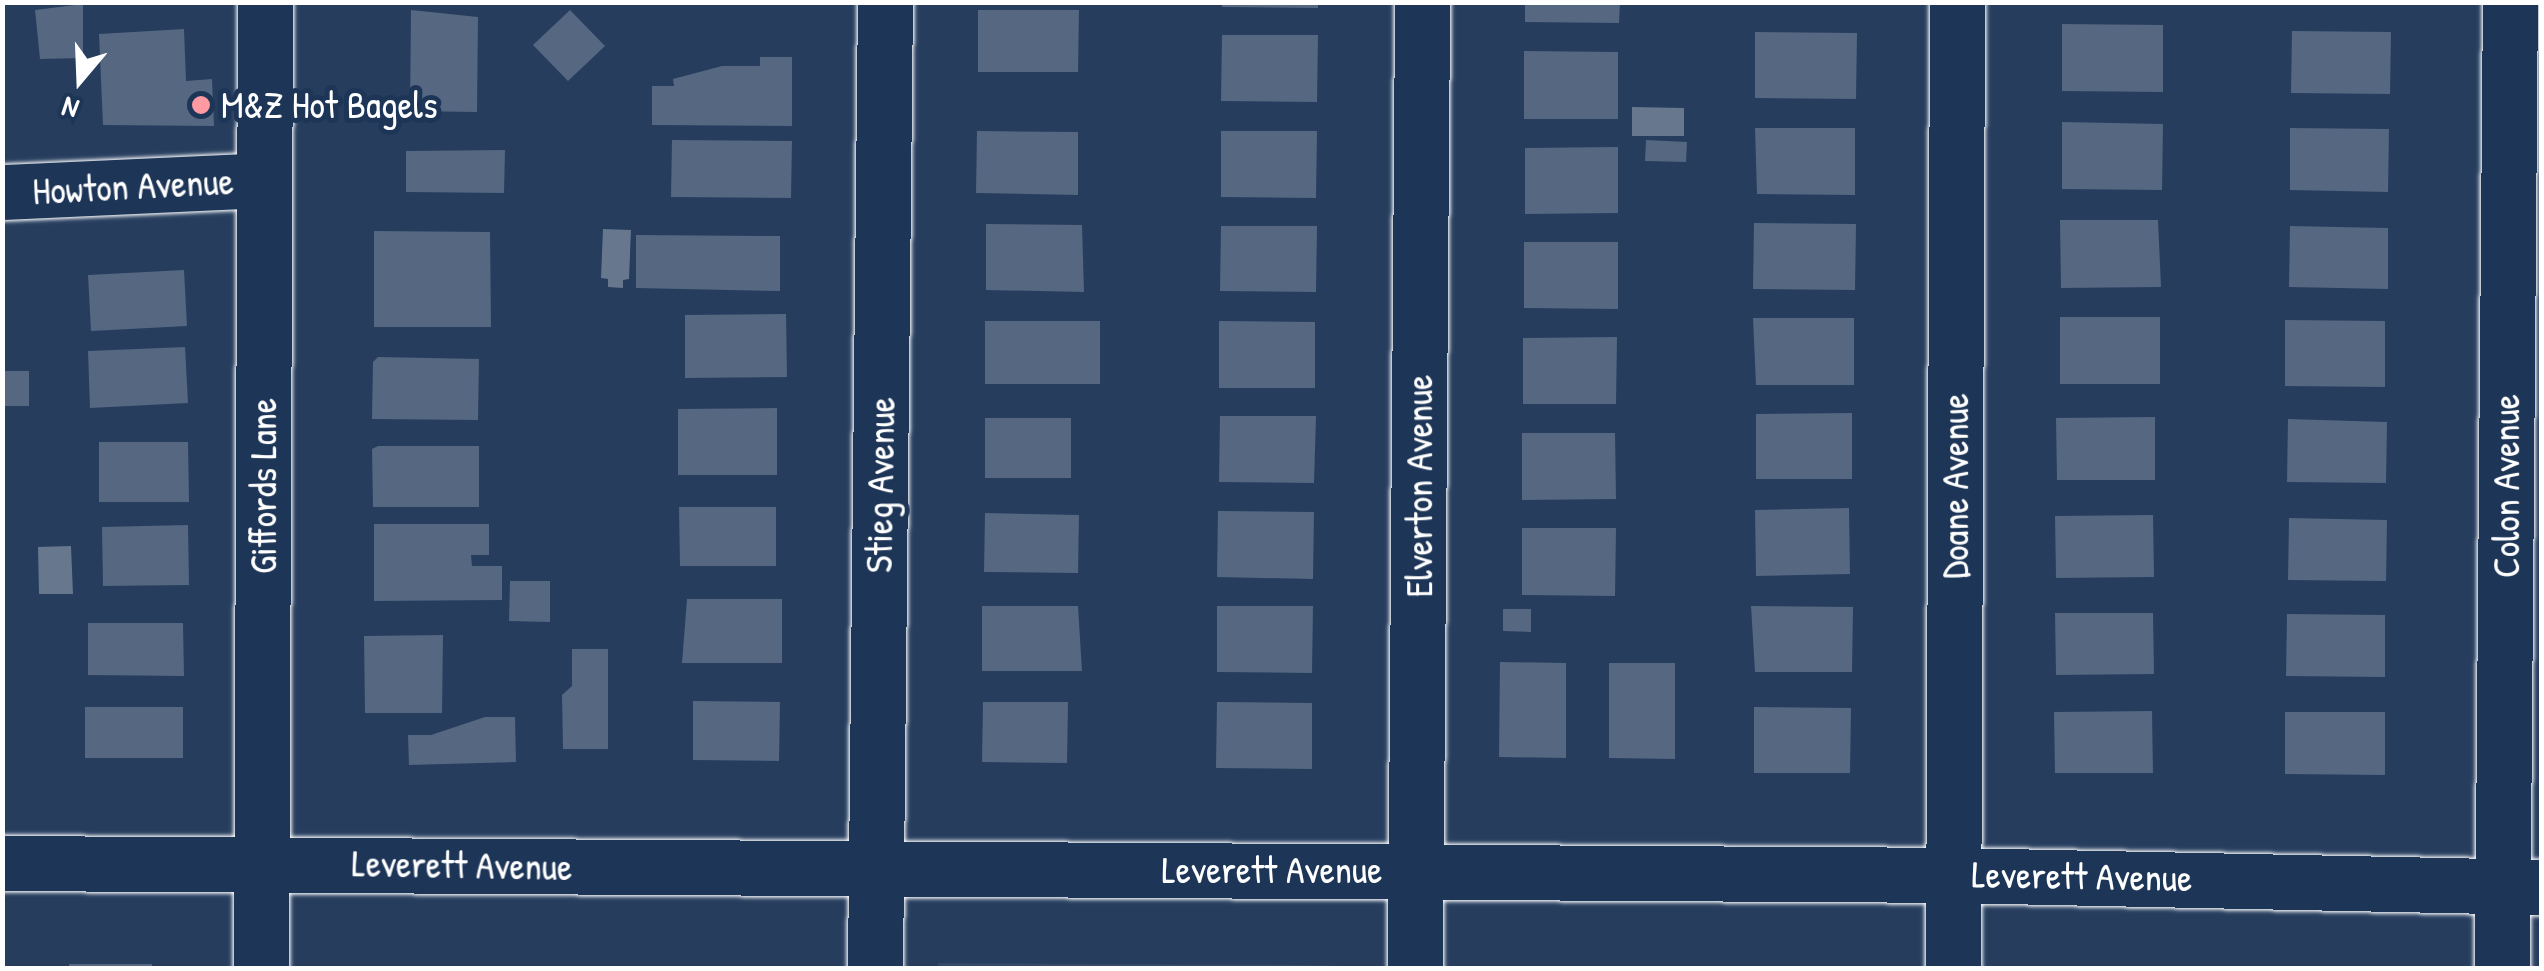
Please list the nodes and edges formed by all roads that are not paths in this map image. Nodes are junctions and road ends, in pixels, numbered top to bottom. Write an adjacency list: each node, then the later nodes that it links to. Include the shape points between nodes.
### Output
1 (266, 2): 6 (street, Giffords Lane)
2 (885, 2): 10 (street, Stieg Avenue)
3 (1422, 2): 11 (street, Elverton Avenue)
4 (1957, 2): 12 (street, Doane Avenue)
5 (2510, 2): 13 (street, Colon Avenue)
6 (264, 180): 7 (street, Howton Avenue); 9 (street, Giffords Lane)
7 (2, 192)
8 (2, 863): 9 (street, Leverett Avenue)
9 (262, 863): 10 (street, Leverett Avenue); 14 (street, Giffords Lane)
10 (876, 868): 11 (street, Leverett Avenue); 15 (street, Stieg Avenue)
11 (1416, 871): 12 (street, Leverett Avenue); 16 (street, Elverton Avenue)
12 (1954, 875): 13 (street, Leverett Avenue); 17 (street, Doane Avenue)
13 (2522, 884): 18 (street, Colon Avenue)
14 (261, 968)
15 (875, 968)
16 (1415, 968)
17 (1953, 968)
18 (2502, 968)

